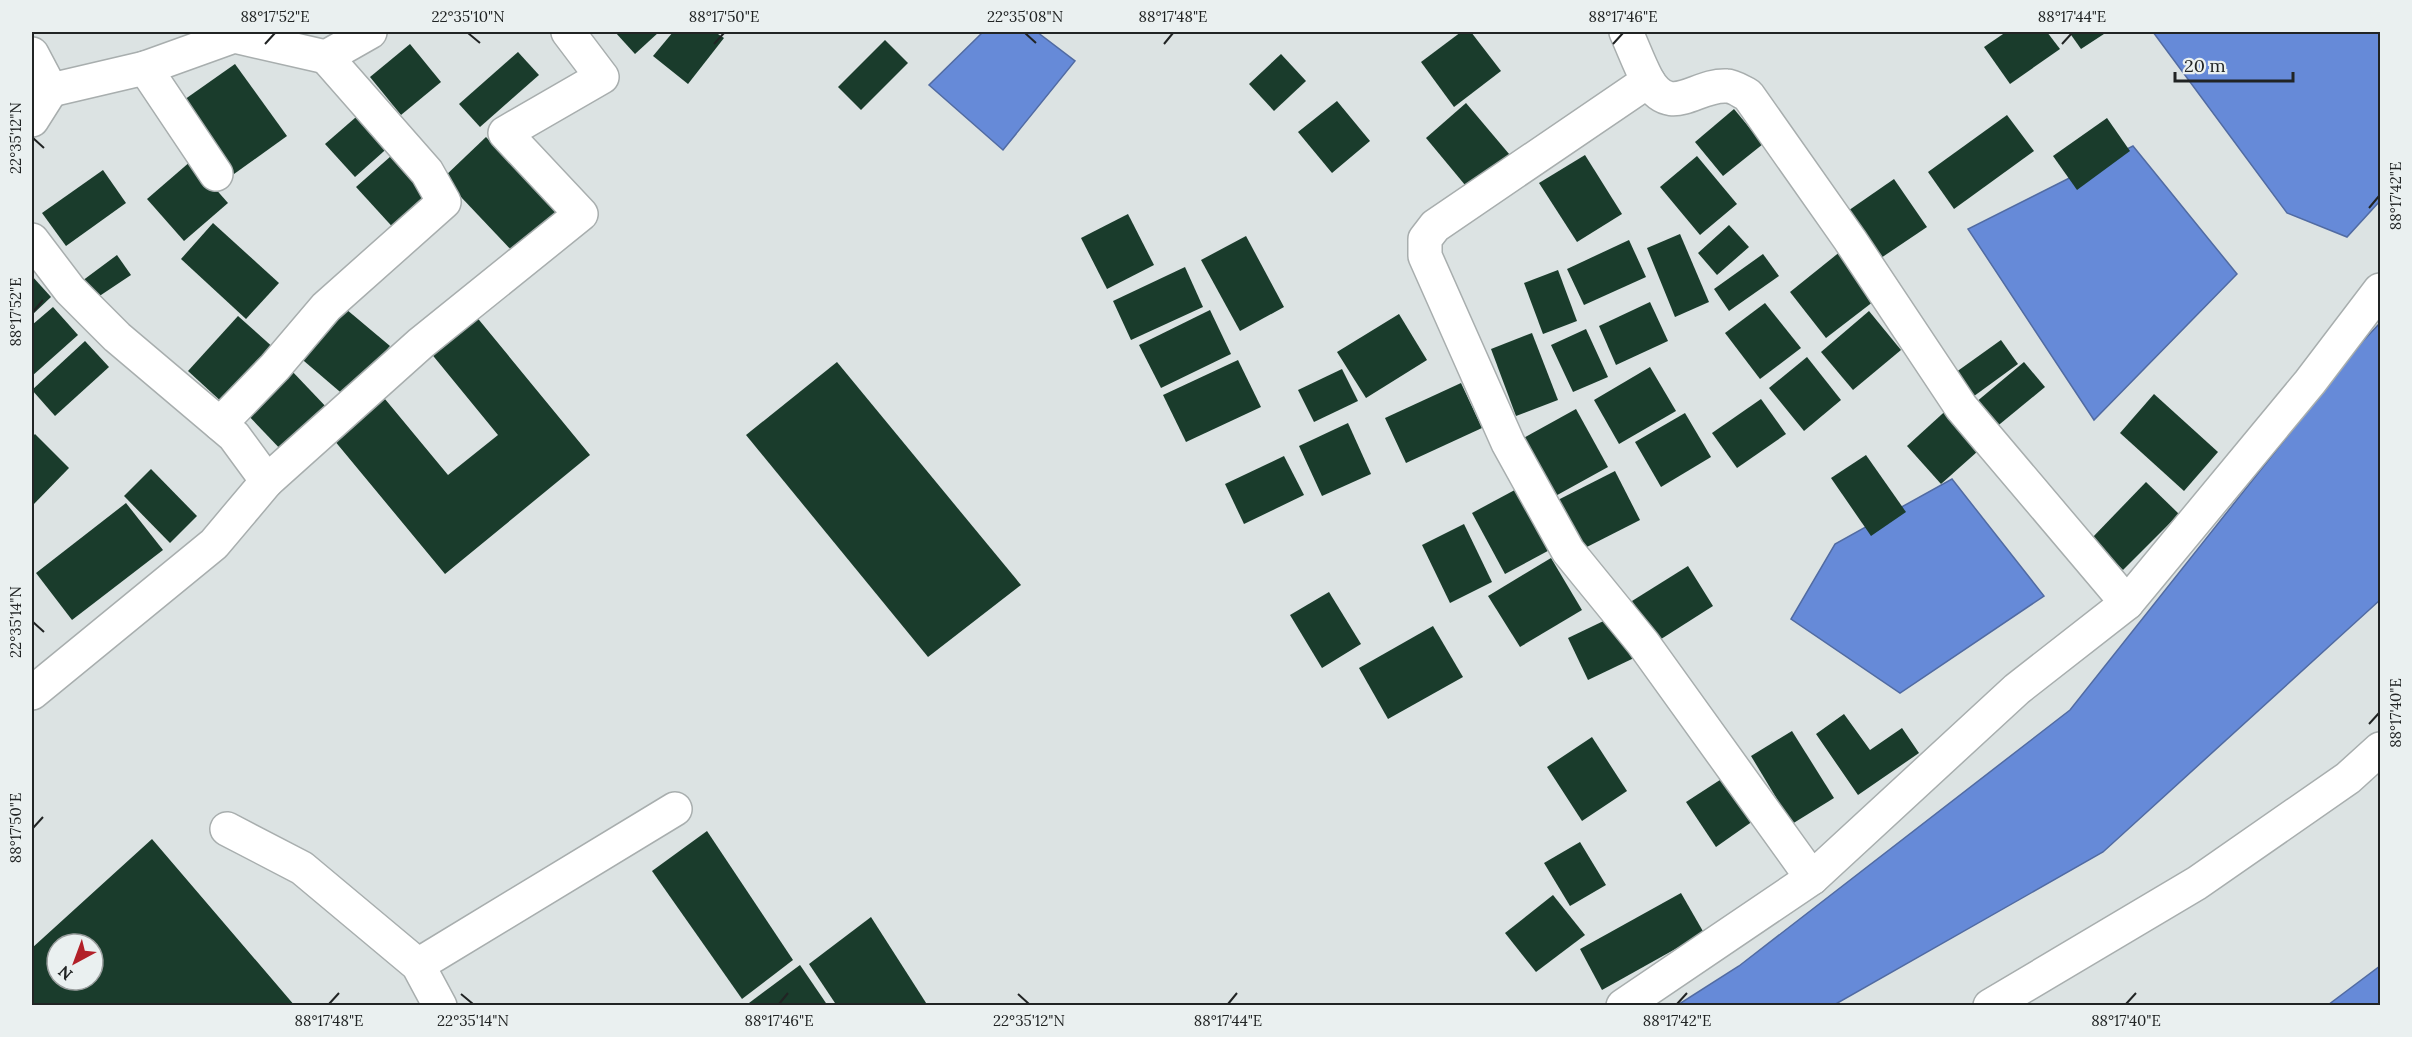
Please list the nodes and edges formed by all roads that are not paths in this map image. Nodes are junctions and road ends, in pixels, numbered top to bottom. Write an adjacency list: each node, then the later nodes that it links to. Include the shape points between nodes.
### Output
1 (370, 32): 5 (street)
2 (568, 32): 14 (street, via 602,77 505,133 581,214 421,343)
3 (1626, 32): 7 (street)
4 (32, 54): 8 (street)
5 (326, 57): 6 (street, via 234,36); 13 (street, via 427,172 444,202 326,307)
6 (145, 68): 8 (street); 10 (street)
7 (1648, 81): 15 (street, via 1663,96 1678,100 1728,85 1748,95 1961,407); 20 (street, via 1435,226 1425,239 1425,256 1508,442 1568,551 1642,644)
8 (51, 90): 9 (street)
9 (32, 120)
10 (216, 174)
11 (32, 240): 13 (street, via 70,290 117,337)
12 (2380, 290): 15 (street, via 2310,382)
13 (220, 424): 14 (street, via 234,436)
14 (267, 481): 16 (street, via 214,544)
15 (2127, 603): 20 (street, via 2017,689)
16 (32, 693)
17 (2380, 749): 24 (street, via 2348,778 2197,883)
18 (675, 809): 21 (street)
19 (227, 830): 21 (street, via 302,868)
20 (1812, 878): 23 (street)
21 (418, 965): 22 (street)
22 (440, 1005)
23 (1623, 1005)
24 (1990, 1005)

